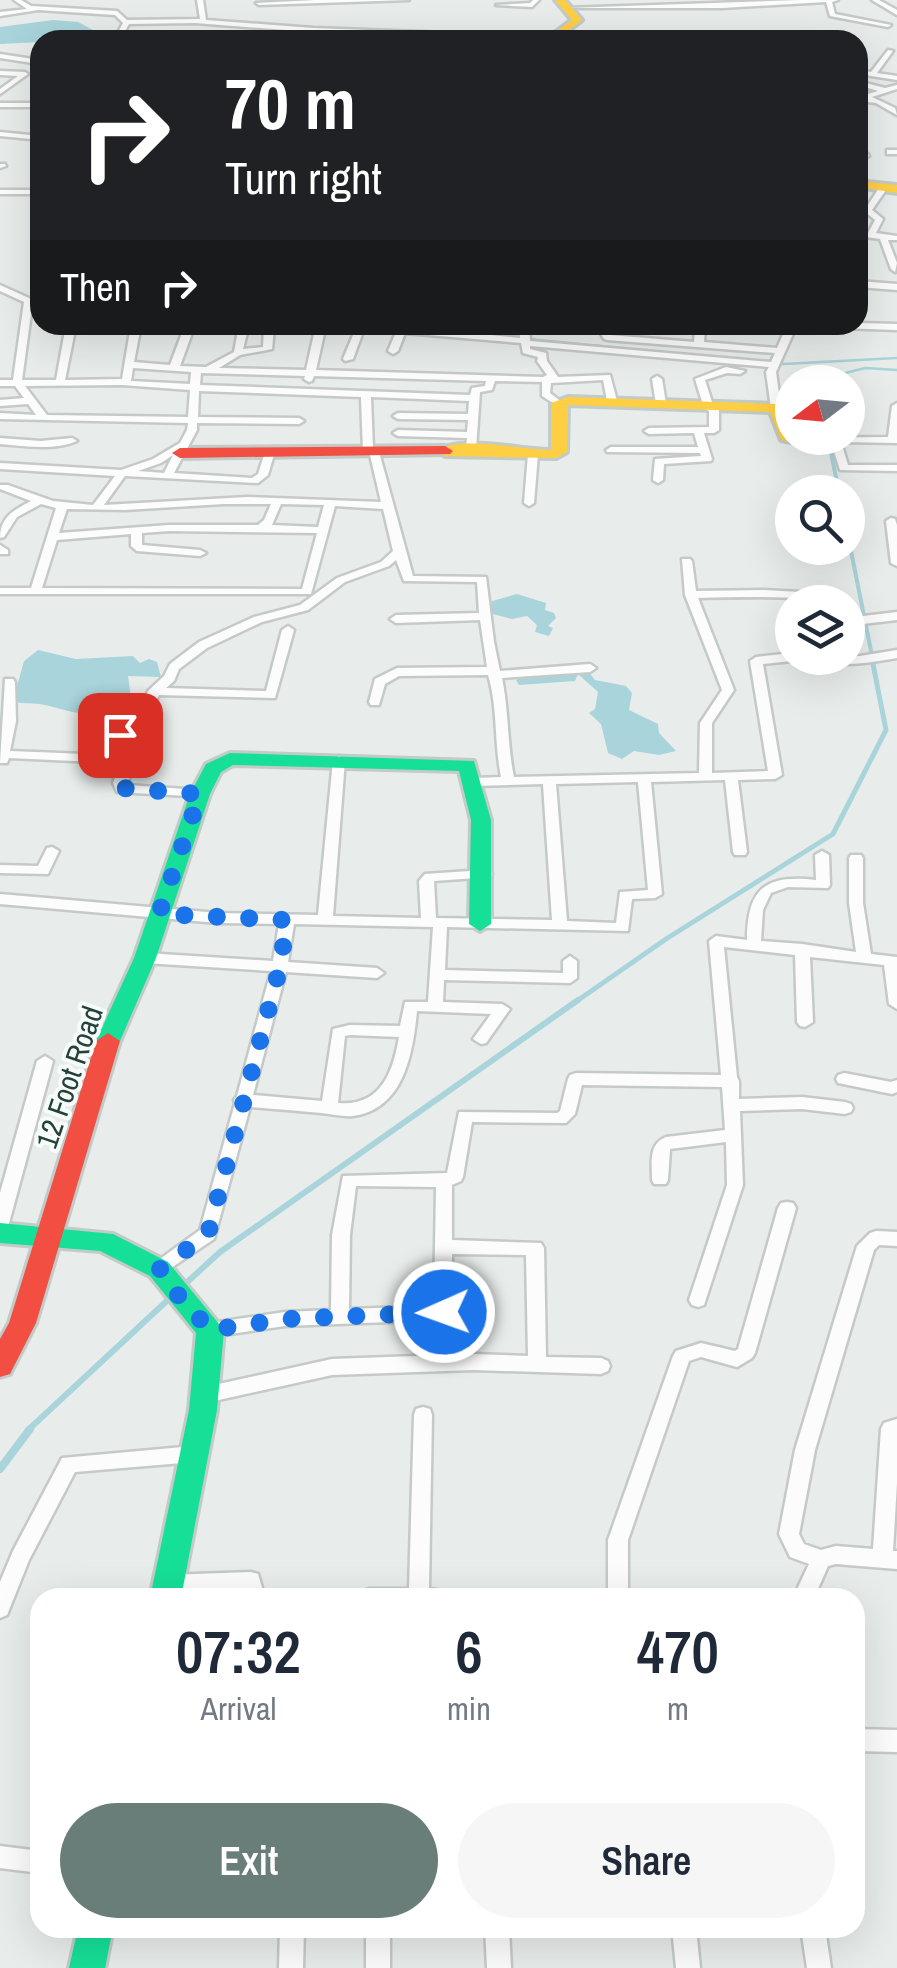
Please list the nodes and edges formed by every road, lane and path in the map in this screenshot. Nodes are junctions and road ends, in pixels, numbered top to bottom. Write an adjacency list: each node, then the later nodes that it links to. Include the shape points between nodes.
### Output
1 (17, 0): 15 (street)
2 (200, 0): 21 (street)
3 (406, 0): 11 (street)
4 (536, 0): 14 (street)
5 (808, 0): 6 (street); 10 (street)
6 (832, 0): 20 (street, via 831,15)
7 (876, 0): 17 (street)
8 (87, 1): 9 (street); 15 (street)
9 (100, 2)
10 (754, 2): 12 (street); 19 (street)
11 (259, 4)
12 (565, 4): 26 (street, via 576,22)
13 (123, 5): 16 (street)
14 (500, 6)
15 (40, 9): 16 (street); 18 (street)
16 (117, 13): 22 (street)
17 (897, 13)
18 (0, 14)
19 (758, 14)
20 (848, 18): 23 (street); 27 (street, via 884,24)
21 (202, 21): 22 (street); 25 (street)
22 (126, 22): 24 (street)
23 (837, 27)
24 (122, 30)
25 (317, 30)
26 (563, 30)
27 (868, 32)
28 (890, 51): 35 (street)
29 (0, 56): 30 (street)
30 (30, 59)
31 (30, 64): 32 (street)
32 (20, 71): 33 (street); 37 (street, via 24,77)
33 (0, 73)
34 (868, 73): 35 (street)
35 (873, 74): 36 (street)
36 (897, 78)
37 (13, 84): 38 (street); 42 (street)
38 (26, 85)
39 (868, 86): 41 (street)
40 (897, 86): 41 (street)
41 (887, 91): 43 (street)
42 (0, 92)
43 (868, 96)
44 (868, 100): 47 (street)
45 (897, 102): 47 (street)
46 (0, 105): 48 (street)
47 (886, 105): 49 (street); 50 (street)
48 (30, 106)
49 (868, 109)
50 (897, 113)
51 (0, 134): 52 (street)
52 (30, 137)
53 (890, 188): 56 (street, via 868,211 882,225)
54 (0, 192): 55 (street)
55 (30, 192)
56 (870, 236): 57 (street)
57 (883, 237): 58 (street); 59 (street)
58 (897, 238)
59 (895, 269)
60 (868, 286): 62 (street)
61 (0, 288): 64 (street)
62 (893, 291): 63 (street)
63 (868, 293)
64 (5, 297): 65 (street)
65 (28, 302): 94 (street)
66 (868, 327): 67 (street)
67 (897, 328)
68 (69, 335): 95 (street)
69 (135, 335): 88 (street)
70 (186, 335): 89 (street)
71 (242, 335): 85 (street)
72 (268, 335): 85 (street, via 267,349)
73 (319, 335): 91 (street)
74 (357, 335): 86 (street)
75 (400, 335): 84 (street)
76 (490, 335): 81 (street)
77 (606, 335): 83 (street)
78 (699, 335): 83 (street)
79 (787, 335): 87 (street)
80 (842, 335): 82 (street)
81 (525, 337): 87 (street); 97 (street, via 528,352 543,355)
82 (842, 342)
83 (701, 344): 87 (street)
84 (393, 351)
85 (238, 352): 90 (street)
86 (348, 359)
87 (774, 363): 99 (street); 108 (street, via 700,378)
88 (132, 366): 89 (street); 96 (street)
89 (174, 368): 90 (street)
90 (201, 371): 91 (street); 100 (street)
91 (310, 373): 92 (street); 101 (street)
92 (491, 378): 97 (street); 103 (street)
93 (657, 379): 106 (street)
94 (16, 382): 95 (street); 98 (street); 104 (street)
95 (60, 382): 96 (street)
96 (126, 382): 100 (street)
97 (558, 382): 106 (street, via 612,401); 128 (street, via 559,452)
98 (0, 383)
99 (775, 386)
100 (193, 388): 101 (street); 114 (street)
101 (306, 394): 102 (street)
102 (366, 397): 103 (street); 127 (street)
103 (474, 398): 112 (street)
104 (29, 401): 105 (street); 113 (street)
105 (0, 403)
106 (661, 404): 108 (street)
107 (897, 406): 121 (street)
108 (712, 408): 109 (street); 117 (street, via 717,428)
109 (775, 408)
110 (0, 416): 113 (street)
111 (398, 416): 112 (street)
112 (472, 417): 123 (street)
113 (44, 418): 114 (street)
114 (192, 419): 115 (street); 124 (street)
115 (299, 421)
116 (648, 431): 117 (street)
117 (698, 431): 130 (street, via 707,458)
118 (398, 434): 123 (street)
119 (0, 440): 122 (street)
120 (865, 440): 121 (street)
121 (895, 440)
122 (72, 441)
123 (471, 442): 127 (street); 128 (street)
124 (181, 449): 126 (street); 133 (street); 134 (street)
125 (612, 450): 130 (street)
126 (270, 451): 127 (street); 135 (street, via 259,478)
127 (371, 452): 143 (street)
128 (533, 454): 142 (street)
129 (838, 455): 132 (street, via 844,468)
130 (660, 456): 136 (street)
131 (0, 466): 133 (street)
132 (897, 468)
133 (122, 472): 134 (street); 144 (street)
134 (167, 477): 135 (street)
135 (214, 479): 138 (street)
136 (658, 480)
137 (4, 487): 139 (street)
138 (204, 501): 141 (street); 144 (street)
139 (36, 503): 145 (street); 146 (street)
140 (330, 503): 141 (street); 143 (street); 149 (street)
141 (276, 504): 148 (street)
142 (529, 504)
143 (387, 506): 153 (street)
144 (97, 507): 145 (street)
145 (62, 508): 152 (street)
146 (6, 515): 151 (street)
147 (891, 522): 156 (street)
148 (261, 528): 149 (street); 150 (street)
149 (323, 530): 157 (street, via 307,592)
150 (136, 531): 152 (street); 154 (street, via 141,549)
151 (0, 535)
152 (52, 536): 157 (street)
153 (399, 552): 161 (street, via 408,579 480,578); 172 (street, via 340,580 304,608 258,619 203,645)
154 (200, 553)
155 (686, 561): 160 (street)
156 (897, 563)
157 (36, 590): 158 (street)
158 (0, 591)
159 (775, 594): 160 (street)
160 (691, 595): 177 (street, via 728,690 706,723)
161 (486, 616): 163 (street); 170 (street)
162 (897, 616): 164 (street)
163 (396, 619)
164 (865, 620)
165 (288, 630): 172 (street, via 271,696)
166 (897, 654): 168 (street)
167 (775, 658): 178 (street, via 756,660 775,776)
168 (865, 659)
169 (590, 668): 170 (street)
170 (494, 673): 173 (street, via 397,672 379,682); 181 (street)
171 (8, 682): 175 (street, via 10,721)
172 (154, 691): 174 (street, via 147,708 126,712)
173 (375, 702)
174 (116, 757): 175 (street); 183 (street, via 126,760 122,788)
175 (1, 758)
176 (339, 760): 182 (street, via 464,763); 183 (street, via 230,758 213,768); 193 (street)
177 (705, 776): 178 (street); 180 (street)
178 (731, 776): 185 (street)
179 (549, 779): 180 (street); 181 (street); 196 (street)
180 (644, 779): 196 (street, via 655,894 625,896 622,928)
181 (508, 780): 182 (street)
182 (474, 782): 189 (street)
183 (198, 801): 191 (street, 12 Foot Road)
184 (52, 851): 188 (street, via 43,871)
185 (740, 852)
186 (822, 855): 197 (street, via 823,885 788,879 761,894 753,907)
187 (856, 858): 199 (street)
188 (0, 869)
189 (485, 874): 194 (street, via 430,877); 195 (street)
190 (0, 900): 191 (street)
191 (159, 914): 192 (street); 200 (street, 12 Foot Road)
192 (287, 920): 193 (street); 203 (street)
193 (324, 920): 194 (street)
194 (435, 923): 195 (street); 205 (street)
195 (480, 924): 196 (street)
196 (560, 926)
197 (754, 945): 198 (street); 213 (street, via 716,942)
198 (802, 950): 199 (street); 208 (street)
199 (864, 957): 202 (street)
200 (145, 958): 203 (street); 225 (street, 12 Foot Road, via 101,1058)
201 (570, 961): 205 (street, via 570,978)
202 (894, 962): 206 (street)
203 (280, 967): 204 (street); 215 (street)
204 (377, 974)
205 (437, 976): 207 (street)
206 (897, 1004)
207 (435, 1007): 209 (street, via 410,1006); 210 (street, via 502,1009)
208 (806, 1022)
209 (408, 1032): 217 (street, via 394,1081 362,1108); 217 (street, via 338,1033)
210 (481, 1039)
211 (45, 1061): 223 (street)
212 (844, 1078): 214 (street)
213 (731, 1081): 216 (street); 221 (street, via 581,1078 573,1082 560,1119 465,1116 455,1177)
214 (897, 1086)
215 (242, 1100): 217 (street); 228 (street, via 208,1234)
216 (732, 1105): 218 (street); 219 (street)
217 (329, 1107)
218 (845, 1108)
219 (734, 1136): 220 (street, via 666,1143); 229 (street, via 734,1185)
220 (660, 1180)
221 (444, 1181): 227 (street); 230 (street, via 349,1180)
222 (787, 1208): 245 (street, via 746,1353 737,1359 701,1350 682,1356 618,1540)
223 (0, 1223)
224 (0, 1234): 225 (street)
225 (50, 1237): 228 (street, via 104,1242); 233 (street, 12 Foot Road)
226 (897, 1239): 239 (street, via 876,1238 866,1246 805,1450 789,1534 797,1551)
227 (444, 1247): 230 (street, via 444,1312); 232 (street, via 535,1248)
228 (169, 1282): 231 (street)
229 (698, 1300)
230 (340, 1317): 231 (street)
231 (210, 1330): 235 (street)
232 (537, 1363): 234 (street); 235 (street, via 332,1367)
233 (0, 1366)
234 (601, 1366)
235 (204, 1395): 238 (street)
236 (423, 1416): 244 (street)
237 (897, 1427): 240 (street, via 891,1429)
238 (194, 1454): 241 (street); 247 (street, via 69,1464)
239 (821, 1559): 240 (street); 246 (street)
240 (890, 1560)
241 (167, 1588)
242 (192, 1588): 243 (street, via 251,1581)
243 (253, 1588)
244 (429, 1588)
245 (621, 1588)
246 (808, 1588)
247 (0, 1608)
248 (865, 1740): 249 (street)
249 (897, 1740)
250 (0, 1858): 251 (street)
251 (30, 1861)
252 (94, 1938): 258 (street)
253 (292, 1938): 259 (street)
254 (378, 1938): 260 (street)
255 (498, 1938): 261 (street)
256 (685, 1938): 262 (street)
257 (814, 1938): 263 (street)
258 (87, 1968)
259 (291, 1968)
260 (378, 1968)
261 (499, 1968)
262 (688, 1968)
263 (819, 1968)

